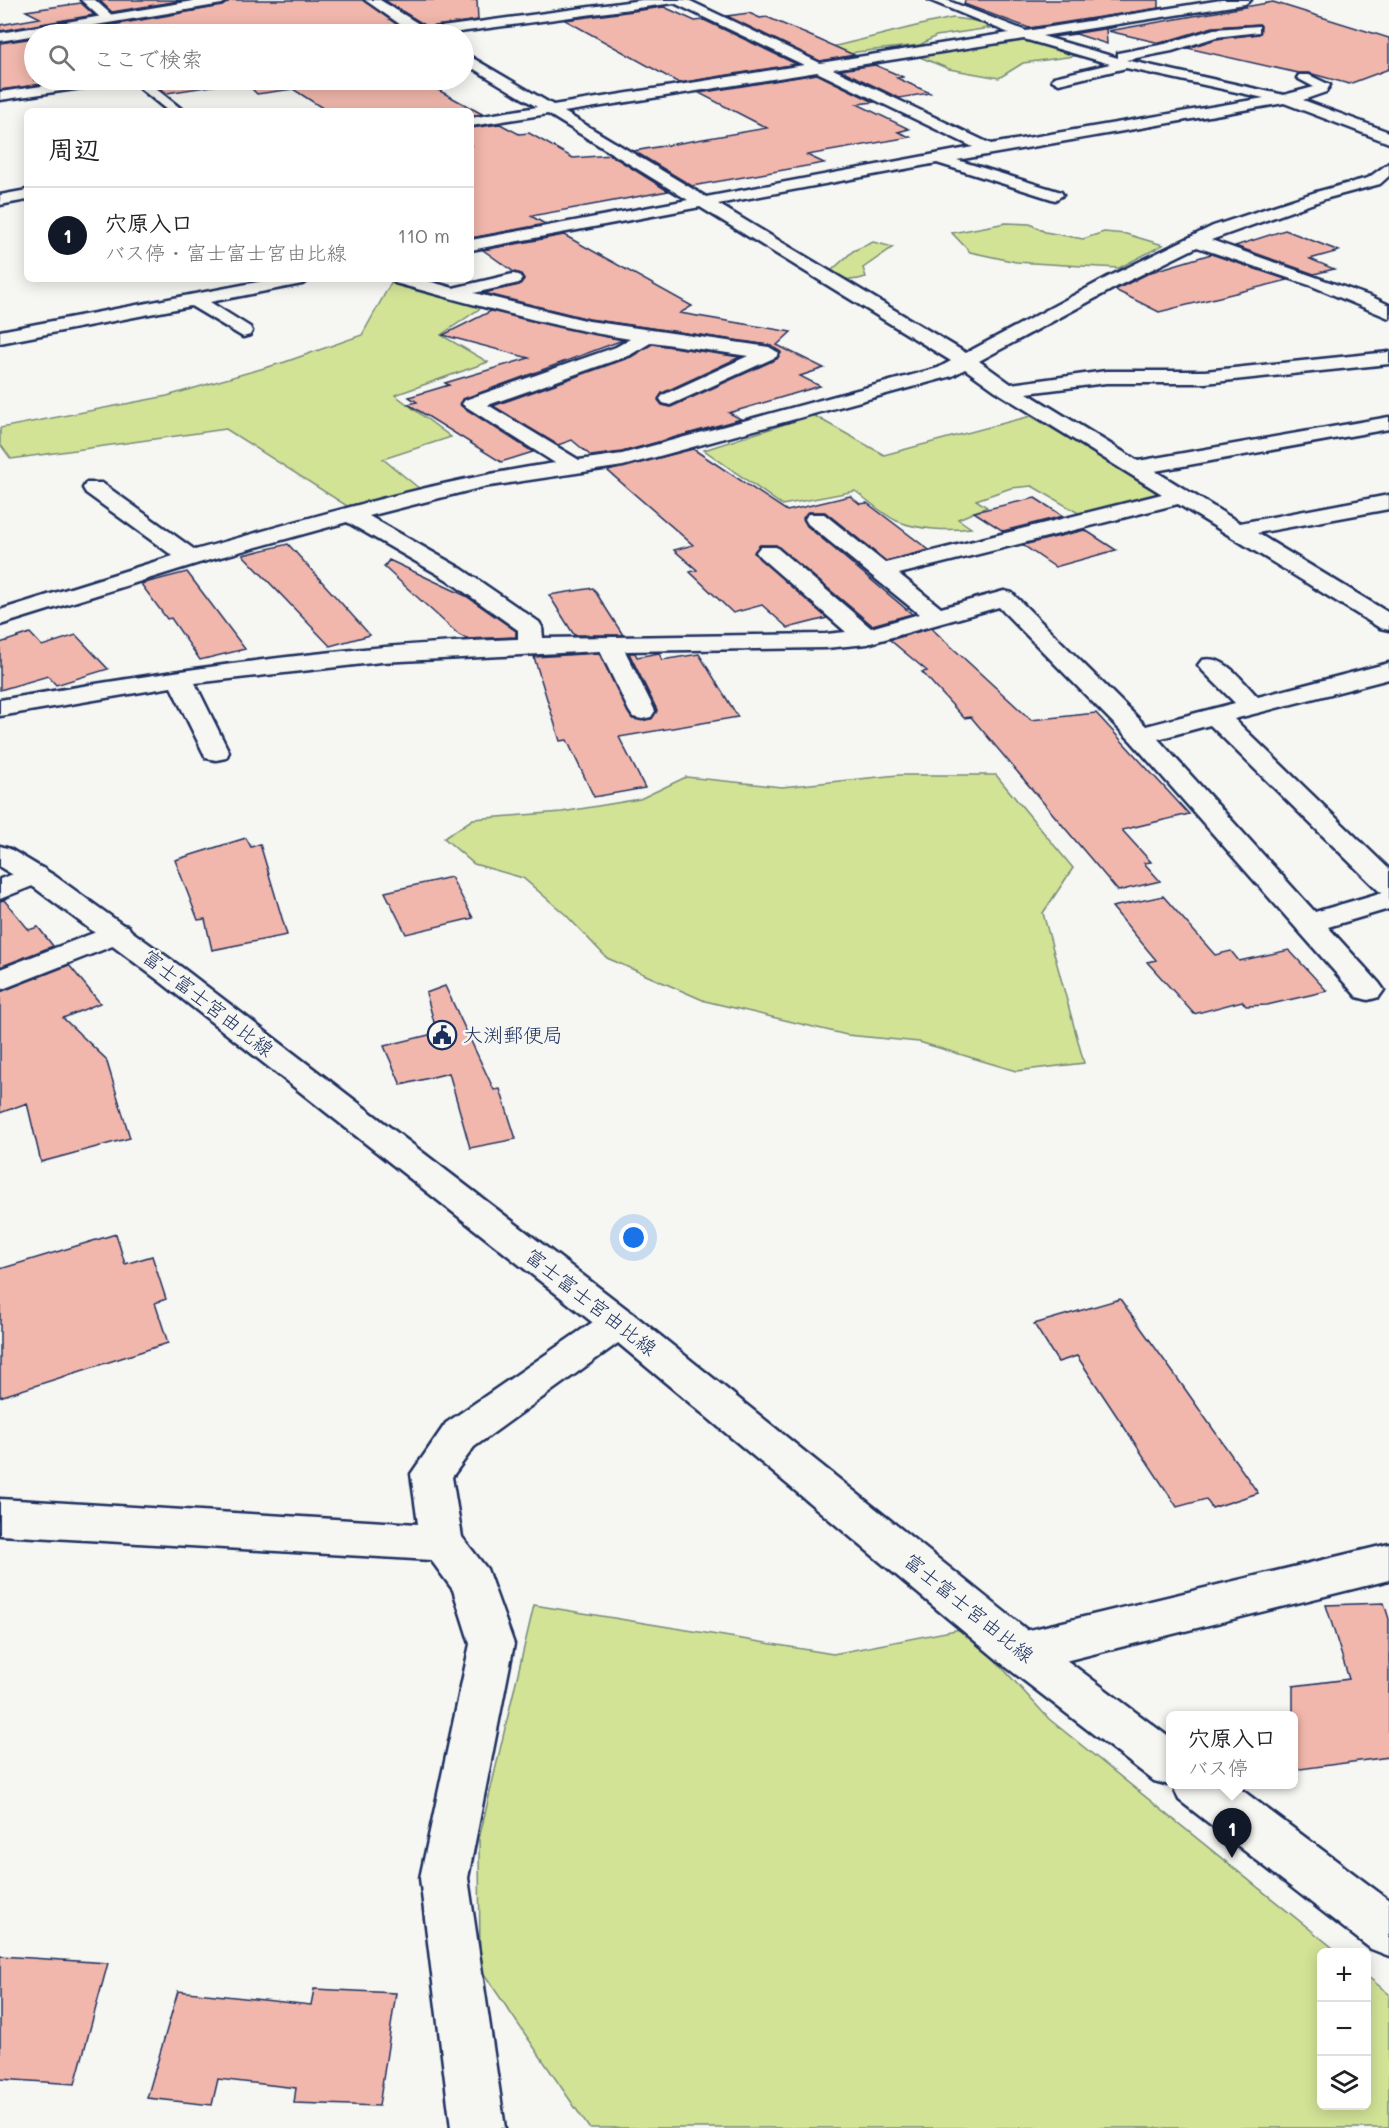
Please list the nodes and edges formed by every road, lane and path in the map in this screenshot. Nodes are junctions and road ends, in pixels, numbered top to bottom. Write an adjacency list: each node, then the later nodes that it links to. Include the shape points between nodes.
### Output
1 (89, 0): 8 (street)
2 (222, 0): 8 (street)
3 (371, 0): 10 (street)
4 (670, 0): 11 (street)
5 (678, 0): 21 (street)
6 (935, 0): 14 (street)
7 (1245, 0): 14 (street)
8 (109, 18): 9 (street)
9 (78, 24)
10 (410, 24)
11 (474, 27)
12 (1254, 30): 16 (street, via 1214,33)
13 (24, 33): 15 (street)
14 (1028, 33): 18 (street); 21 (street)
15 (0, 37)
16 (1167, 48): 17 (street); 18 (street)
17 (1190, 53)
18 (1107, 60): 20 (street)
19 (474, 63): 29 (street)
20 (1130, 64): 23 (street); 27 (street)
21 (819, 67): 29 (street); 32 (street)
22 (1304, 78): 27 (street, via 1323,85 1322,89)
23 (1059, 80)
24 (41, 90): 26 (street)
25 (150, 90): 28 (street)
26 (0, 96)
27 (1283, 99): 31 (street); 32 (street)
28 (173, 108)
29 (547, 109): 30 (street); 39 (street)
30 (474, 121)
31 (1389, 138)
32 (989, 149): 33 (street)
33 (937, 159): 36 (street); 39 (street)
34 (1389, 168): 35 (street)
35 (1382, 184): 40 (street, via 1322,195)
36 (1055, 195)
37 (24, 196): 38 (street)
38 (0, 200)
39 (705, 201): 41 (street); 52 (street)
40 (1196, 241): 47 (street, via 1322,282); 52 (street, via 1114,281)
41 (474, 244)
42 (513, 279): 45 (street)
43 (287, 282): 46 (street)
44 (411, 282): 45 (street)
45 (452, 294): 50 (street)
46 (194, 300): 48 (street); 49 (street)
47 (1389, 312)
48 (243, 331)
49 (2, 334)
50 (647, 337): 54 (street, via 769,353); 56 (street, via 623,351 472,404)
51 (1389, 358): 53 (street, via 1205,377 1106,377)
52 (967, 363): 53 (street); 56 (street, via 623,460)
53 (1007, 390): 57 (street)
54 (670, 399)
55 (1389, 423): 57 (street)
56 (576, 467): 61 (street, via 483,480)
57 (1134, 468): 59 (street)
58 (94, 488): 65 (street)
59 (1181, 496): 63 (street); 66 (street)
60 (1389, 502): 63 (street)
61 (352, 515): 65 (street); 74 (street, via 454,574 530,627)
62 (816, 519): 66 (street)
63 (1237, 530): 68 (street)
64 (768, 552): 72 (street)
65 (191, 558): 70 (street)
66 (882, 571): 69 (street)
67 (1389, 595): 68 (street)
68 (1355, 602): 71 (street)
69 (936, 616): 72 (street); 82 (street, via 1004,598)
70 (0, 618)
71 (1389, 623)
72 (867, 637): 73 (street)
73 (609, 644): 74 (street); 80 (street)
74 (531, 647): 77 (street, via 318,660)
75 (1210, 665): 78 (street)
76 (1389, 671): 78 (street)
77 (180, 679): 79 (street); 83 (street)
78 (1253, 706): 81 (street)
79 (0, 708)
80 (642, 711)
81 (1216, 716): 82 (street); 86 (street)
82 (1140, 735): 89 (street)
83 (216, 752)
84 (0, 855): 85 (street, 富士富士宮由比線)
85 (35, 875): 87 (street); 90 (street, 富士富士宮由比線)
86 (1389, 885)
87 (0, 890)
88 (1389, 900): 89 (street)
89 (1308, 923): 92 (street)
90 (117, 933): 91 (street); 93 (street, 富士富士宮由比線)
91 (0, 980)
92 (1368, 990)
93 (619, 1323): 95 (street, via 460,1435 431,1474); 97 (street, 富士富士宮由比線)
94 (0, 1517): 95 (street)
95 (442, 1543): 101 (street, via 472,1582 492,1644 444,1878)
96 (1389, 1562): 97 (street)
97 (1021, 1652): 98 (street, 富士富士宮由比線)
98 (1166, 1762)
99 (1201, 1789): 100 (street)
100 (1389, 1931)
101 (477, 2128)

